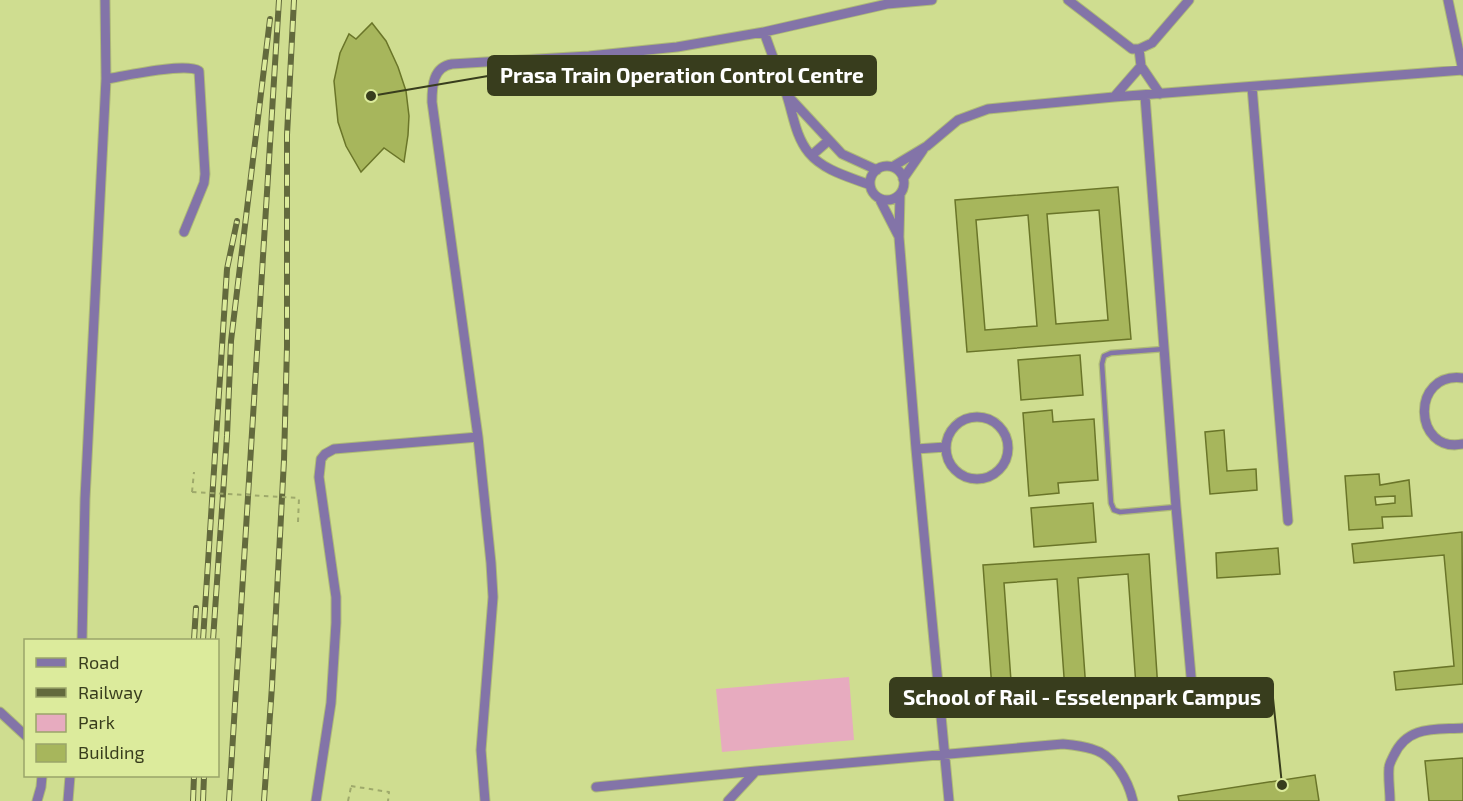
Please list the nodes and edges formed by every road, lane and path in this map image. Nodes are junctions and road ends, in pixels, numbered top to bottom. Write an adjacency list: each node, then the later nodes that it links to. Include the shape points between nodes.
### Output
1 (105, 0): 11 (street)
2 (932, 0): 6 (street)
3 (1068, 0): 8 (street, via 1132,49)
4 (1189, 0): 8 (street, via 1152,43)
5 (1448, 0): 10 (street)
6 (887, 2): 7 (street)
7 (764, 32): 14 (street); 30 (street, via 589,56 452,63 437,73 432,84 432,102)
8 (1139, 49): 9 (street)
9 (1141, 66): 13 (street); 16 (street)
10 (1462, 71): 12 (street)
11 (106, 79): 26 (street, via 176,68 199,71 205,174); 38 (street, via 85,499)
12 (1252, 87): 13 (street); 36 (street)
13 (1160, 94): 15 (street)
14 (787, 96): 17 (street); 19 (street, via 801,140)
15 (1145, 96): 16 (street); 28 (street)
16 (1114, 97): 18 (street, via 988,109 958,120)
17 (828, 141): 19 (street); 21 (street, via 842,154)
18 (927, 146): 20 (street); 22 (street)
19 (812, 155): 23 (street, via 829,169)
20 (892, 167): 21 (street); 22 (street)
21 (877, 170): 23 (street)
22 (903, 178): 24 (street)
23 (870, 185): 25 (street)
24 (900, 194): 25 (street, via 890,200); 27 (street)
25 (879, 198): 27 (street)
26 (184, 232)
27 (899, 237): 33 (street)
28 (1164, 349): 35 (street); 35 (lane, via 1104,356 1111,503 1120,512)
29 (1463, 378): 31 (street, via 1444,380 1434,387 1423,407 1428,429 1436,437 1446,443)
30 (478, 437): 50 (street, via 348,447 334,449 321,459 319,477 336,597 336,623 331,703); 53 (street, via 493,597 481,750)
31 (1463, 444)
32 (946, 447): 32 (street, via 948,437 962,421 983,418 1001,429 1008,449 1001,468 982,479 971,479 953,468); 33 (street)
33 (916, 449): 43 (street)
34 (194, 472): 37 (path, bridge, via 192,492 299,498)
35 (1176, 507): 39 (street)
36 (1288, 520)
37 (298, 522)
38 (82, 639)
39 (1194, 710)
40 (0, 712): 42 (street)
41 (1463, 728): 57 (street, via 1423,731 1404,739 1389,766)
42 (24, 734)
43 (944, 754): 44 (street); 55 (street); 56 (street, via 1063,744 1095,750 1114,763 1130,788)
44 (756, 771): 47 (street); 54 (street)
45 (42, 777): 48 (street)
46 (70, 777): 49 (street)
47 (596, 787)
48 (37, 801)
49 (68, 801)
50 (316, 801)
51 (348, 801): 52 (path, via 351,786 389,792)
52 (388, 801)
53 (485, 801)
54 (728, 801)
55 (950, 801)
56 (1133, 801)
57 (1390, 801)

